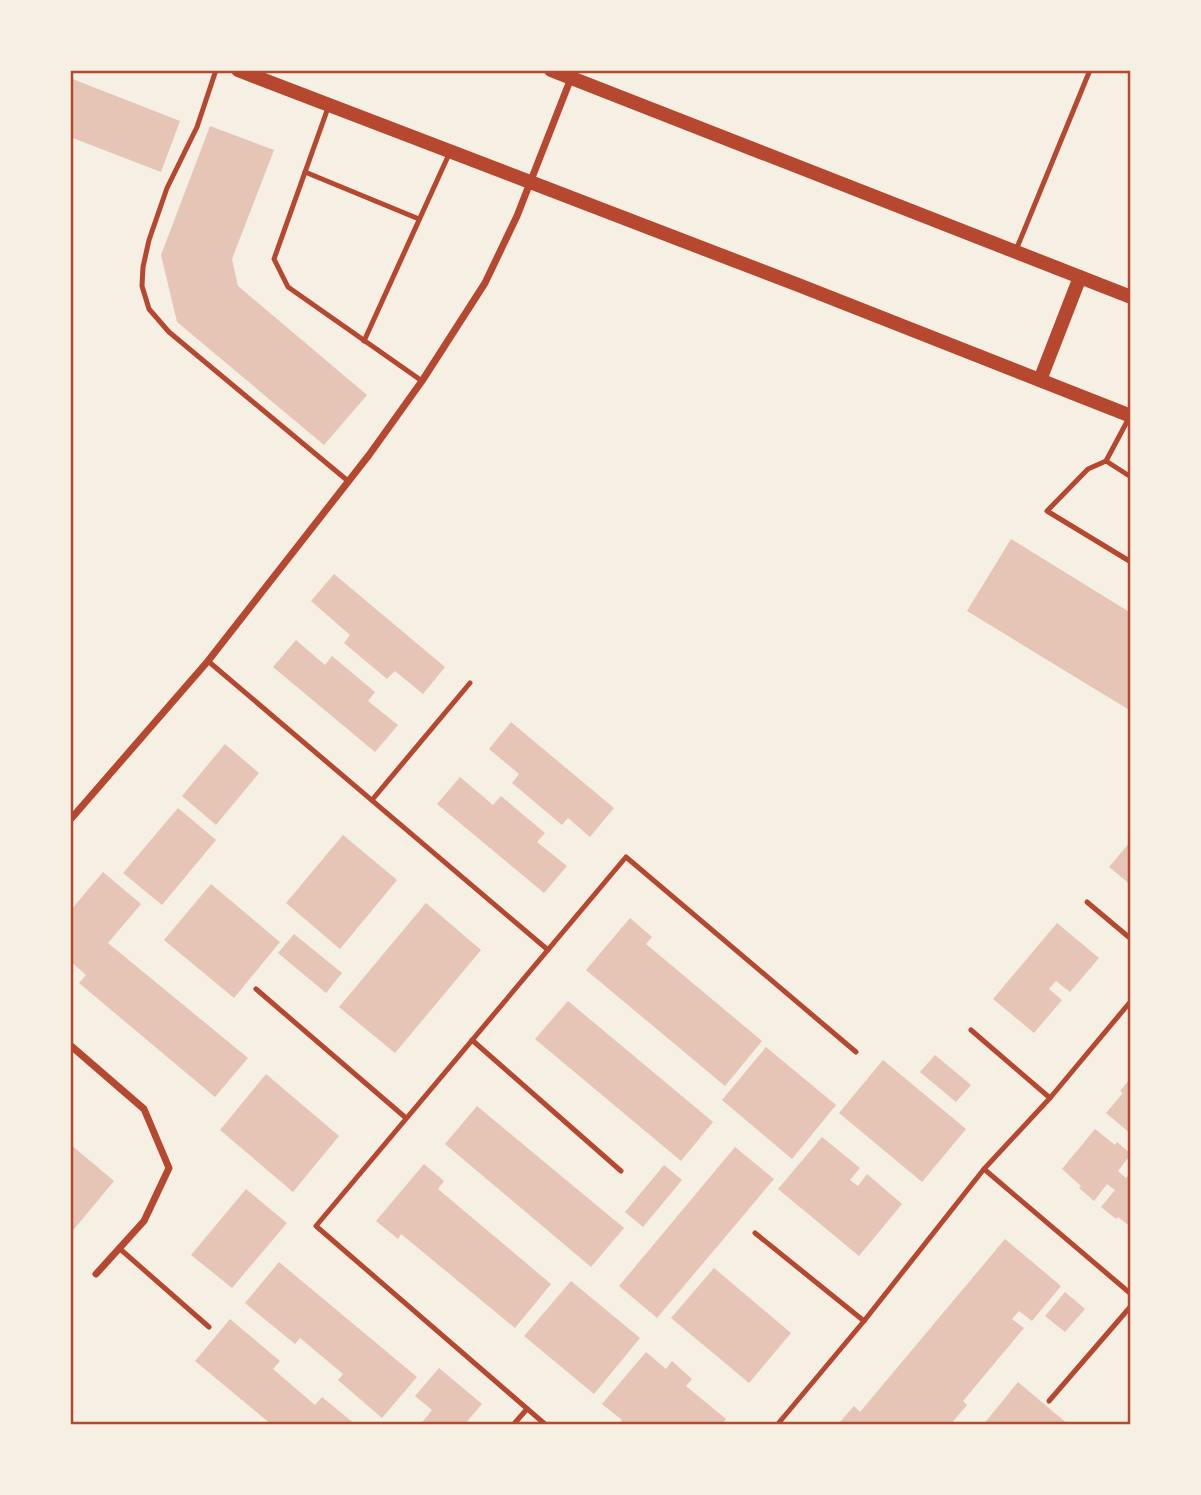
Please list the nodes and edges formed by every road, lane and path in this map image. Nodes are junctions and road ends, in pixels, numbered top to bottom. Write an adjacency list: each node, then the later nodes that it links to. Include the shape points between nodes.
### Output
1 (216, 70): 20 (lane, via 149,240 142,286 149,309 169,332)
2 (238, 70): 6 (main road)
3 (551, 70): 5 (main road)
4 (1090, 70): 11 (lane)
5 (573, 74): 9 (street); 11 (main road)
6 (330, 105): 7 (main road); 8 (lane)
7 (450, 152): 9 (main road); 10 (lane)
8 (306, 172): 10 (lane); 14 (lane, via 274,259 288,287)
9 (531, 182): 15 (main road); 16 (street, via 485,283)
10 (419, 219): 14 (lane)
11 (1015, 253): 12 (main road)
12 (1080, 277): 13 (main road); 15 (main road)
13 (1131, 297)
14 (364, 341): 16 (lane)
15 (1040, 380): 17 (main road)
16 (422, 381): 20 (street)
17 (1131, 416): 18 (lane)
18 (1106, 461): 19 (lane); 21 (lane, via 1088,469 1046,511)
19 (1131, 477)
20 (348, 481): 22 (street)
21 (1131, 562)
22 (208, 661): 24 (lane); 25 (street)
23 (470, 683): 24 (lane)
24 (372, 800): 28 (lane)
25 (70, 820)
26 (1087, 902): 27 (lane)
27 (1131, 939)
28 (548, 950): 32 (lane); 34 (lane, via 626,857)
29 (256, 989): 36 (lane)
30 (1131, 1001): 35 (lane)
31 (971, 1030): 35 (lane)
32 (472, 1041): 36 (lane); 38 (lane)
33 (70, 1045): 40 (street, via 144,1109 169,1168 144,1221)
34 (856, 1052)
35 (1050, 1098): 37 (lane)
36 (406, 1118): 47 (lane, via 316,1226)
37 (984, 1169): 42 (lane); 44 (lane)
38 (621, 1171)
39 (755, 1233): 44 (lane)
40 (119, 1248): 41 (street); 45 (lane)
41 (96, 1274)
42 (1131, 1294)
43 (1131, 1306): 46 (lane)
44 (864, 1321): 50 (lane)
45 (209, 1327)
46 (1049, 1401)
47 (527, 1409): 48 (lane); 49 (lane)
48 (513, 1425)
49 (546, 1425)
50 (777, 1425)

